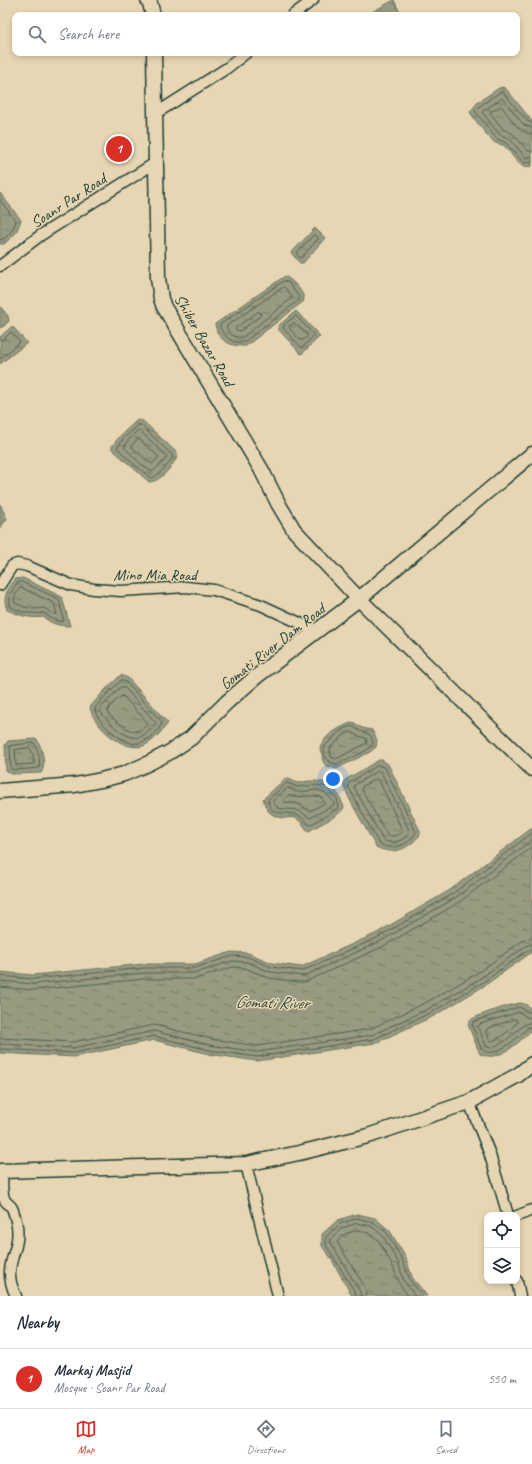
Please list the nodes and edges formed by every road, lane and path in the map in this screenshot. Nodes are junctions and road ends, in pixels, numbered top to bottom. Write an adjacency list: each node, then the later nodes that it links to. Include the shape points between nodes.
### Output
1 (148, 0): 3 (street)
2 (313, 0): 4 (street)
3 (152, 12)
4 (297, 12)
5 (154, 56): 7 (street, Shiber Bazar Road)
6 (242, 56): 7 (street)
7 (155, 114): 8 (street, Shiber Bazar Road)
8 (155, 163): 9 (street, Soanr Par Road, via 41,235); 12 (street, Shiber Bazar Road, via 158,278 164,307 258,462 286,519)
9 (0, 266)
10 (532, 454): 12 (street, Gomati River Dam Road)
11 (0, 585): 13 (street, Mino Mia Road, via 12,566 18,564 71,585 94,589 121,591 186,587 214,590 261,605)
12 (359, 599): 13 (street, Gomati River Dam Road); 14 (street, Shiber Bazar Road)
13 (317, 631): 15 (street, Gomati River Dam Road, via 257,676 191,738 147,764 124,774 75,785)
14 (532, 769)
15 (0, 791)
16 (532, 1064): 17 (street, via 518,1075)
17 (468, 1102): 18 (street, via 368,1136); 21 (street, via 489,1152)
18 (246, 1164): 19 (street); 25 (street)
19 (1, 1171): 24 (street, via 3,1198 12,1208 17,1226 16,1240 8,1262 7,1279)
20 (532, 1210): 22 (street)
21 (507, 1212)
22 (520, 1215)
23 (518, 1284): 26 (street)
24 (16, 1296)
25 (278, 1296)
26 (520, 1296)

